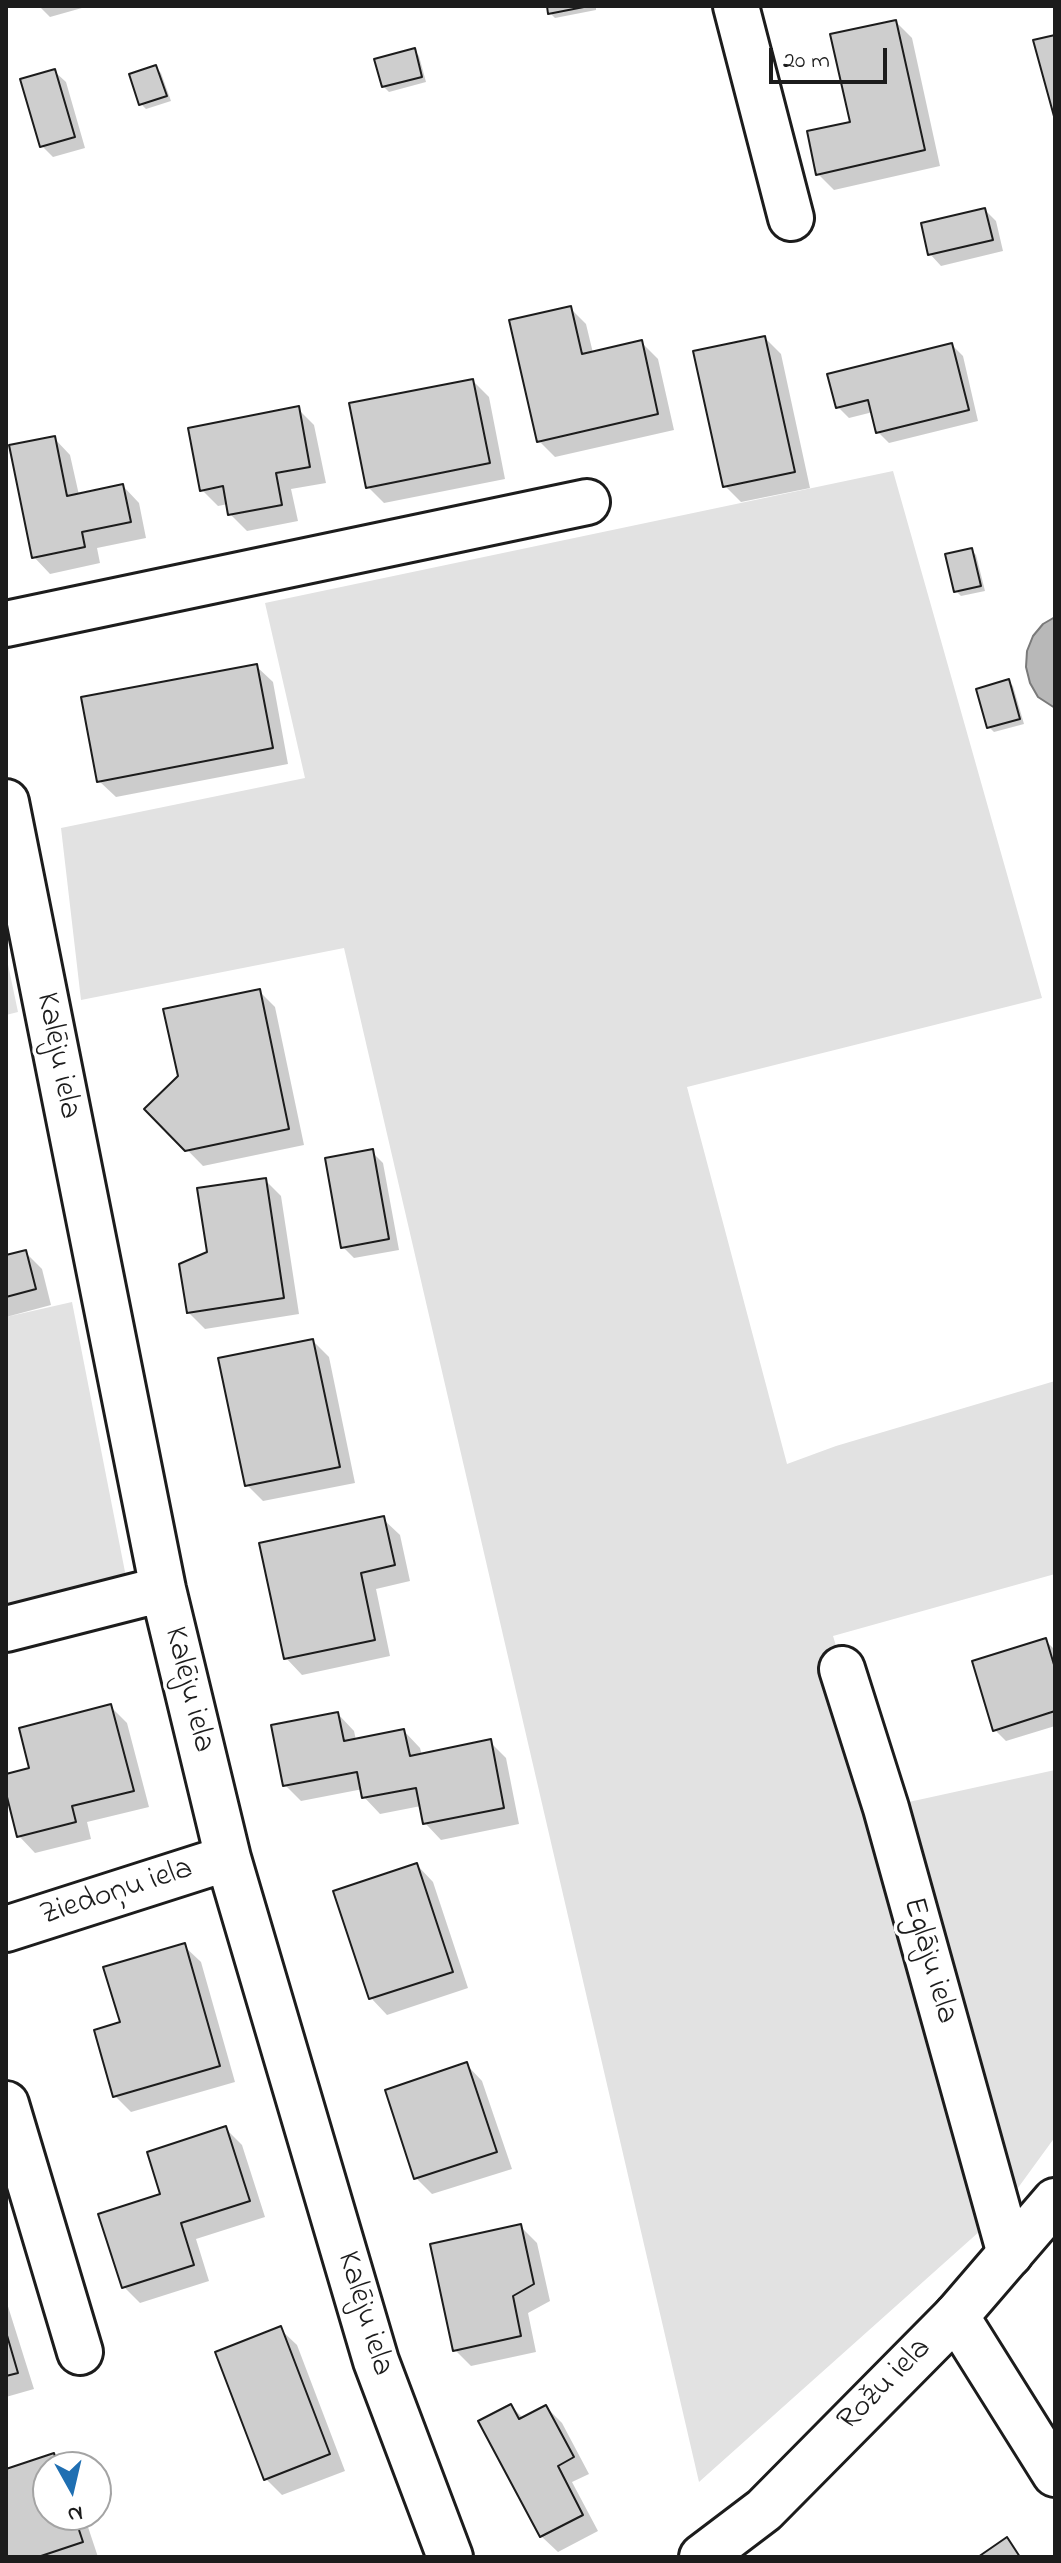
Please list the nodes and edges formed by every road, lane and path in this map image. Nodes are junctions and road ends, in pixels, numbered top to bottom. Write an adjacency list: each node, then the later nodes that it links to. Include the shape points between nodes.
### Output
1 (736, 6): 2 (street)
2 (791, 218)
3 (587, 502): 4 (street)
4 (6, 624)
5 (6, 802): 6 (street, Kalēju iela)
6 (163, 1589): 7 (street); 9 (street, Kalēju iela)
7 (6, 1629)
8 (842, 1669): 13 (street, Eglāju iela)
9 (228, 1858): 10 (street, Ziedoņu iela); 17 (street, Kalēju iela, via 376,2361)
10 (6, 1929)
11 (6, 2104): 15 (street)
12 (1055, 2201): 13 (street, Rožu iela)
13 (1010, 2254): 14 (street, Rožu iela)
14 (956, 2316): 16 (street); 18 (street, Rožu iela, via 764,2510)
15 (80, 2352)
16 (1055, 2474)
17 (450, 2557)
18 (702, 2557)

